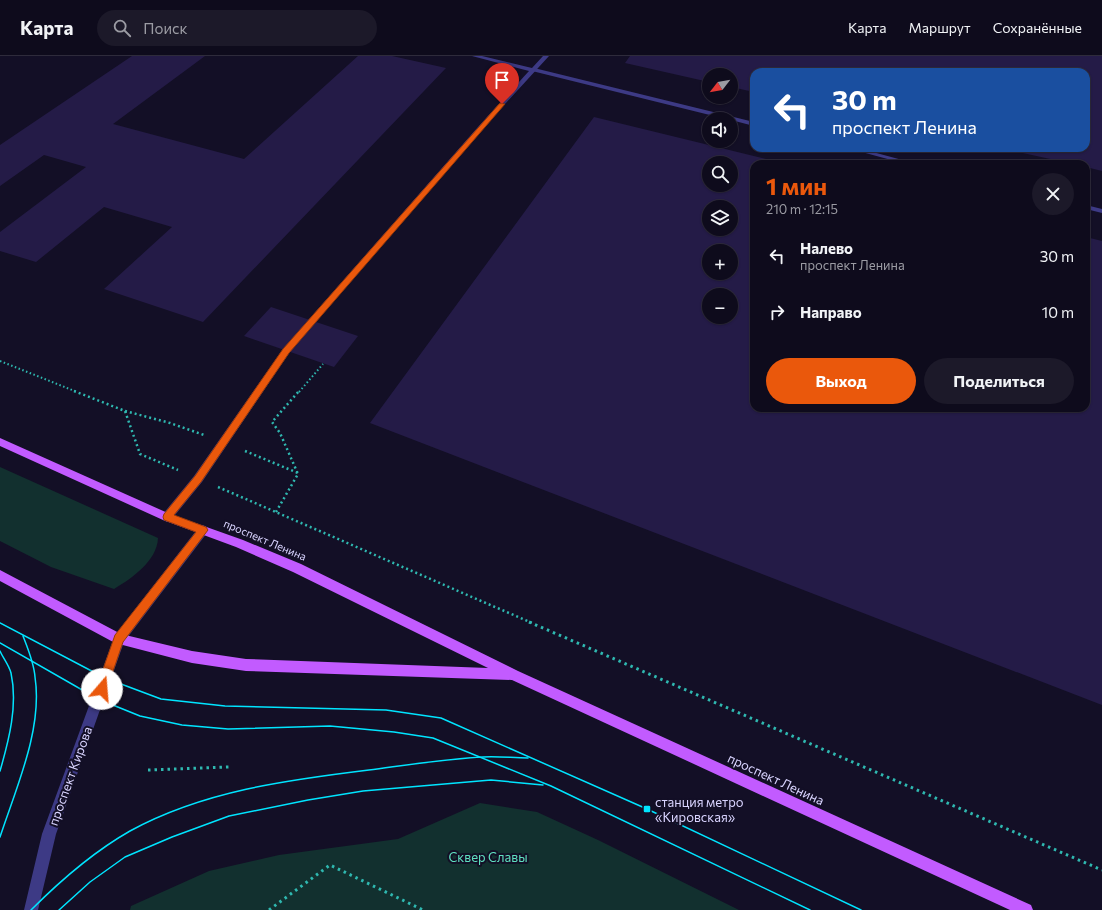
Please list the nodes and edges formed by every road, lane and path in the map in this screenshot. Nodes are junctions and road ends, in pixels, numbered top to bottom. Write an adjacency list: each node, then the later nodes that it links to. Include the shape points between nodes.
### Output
1 (475, 56): 3 (street)
2 (546, 56): 3 (street)
3 (534, 70): 4 (street); 16 (street, via 286,351)
4 (750, 123)
5 (866, 152): 6 (street)
6 (898, 160)
7 (1090, 208): 8 (street)
8 (1102, 211)
9 (0, 361): 11 (path)
10 (323, 364): 15 (path, via 272,422 280,433)
11 (125, 411): 12 (path); 16 (path, via 140,454)
12 (206, 436)
13 (0, 442): 18 (main road, проспект Ленина)
14 (245, 451): 15 (path)
15 (298, 474): 17 (path)
16 (198, 479): 17 (path); 18 (street)
17 (276, 512): 25 (path)
18 (167, 517): 19 (main road, проспект Ленина)
19 (203, 530): 21 (street, проспект Кирова); 22 (main road, проспект Ленина, via 297,568)
20 (0, 575): 21 (main road, проспект Ленина)
21 (119, 639): 22 (main road, проспект Ленина, via 192,657 246,665); 26 (street, проспект Кирова, via 50,834)
22 (514, 675): 29 (main road, проспект Ленина)
23 (229, 768): 24 (path)
24 (148, 770)
25 (1102, 870)
26 (31, 910)
27 (269, 910): 28 (path, via 330,865)
28 (423, 910)
29 (1026, 910)

